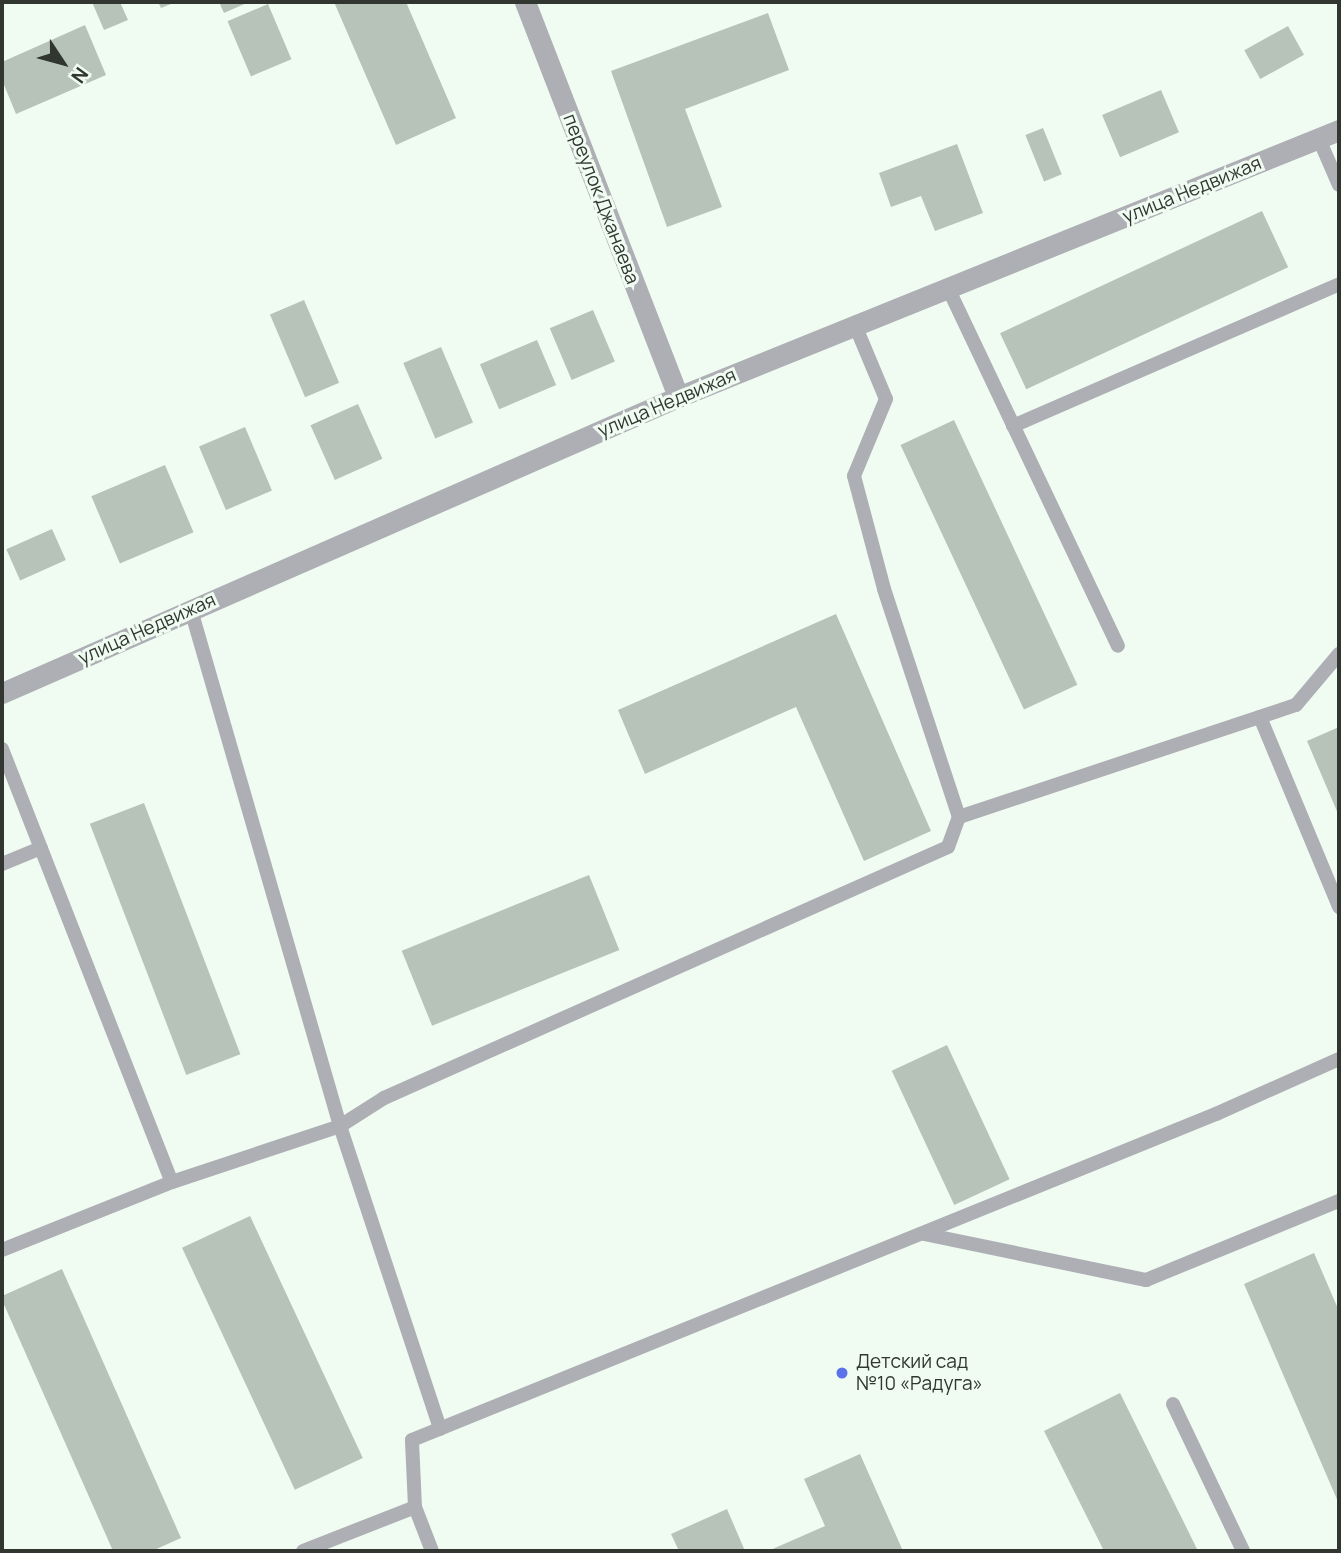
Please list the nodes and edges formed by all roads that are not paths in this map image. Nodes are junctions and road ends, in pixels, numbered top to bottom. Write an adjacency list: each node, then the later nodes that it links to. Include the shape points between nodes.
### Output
1 (525, 2): 7 (street, переулок Джанаева)
2 (1329, 134): 3 (lane); 5 (street, улица Недвижая)
3 (1339, 186)
4 (1339, 284): 8 (lane)
5 (948, 288): 6 (street, улица Недвижая); 8 (lane)
6 (855, 325): 7 (street, улица Недвижая); 15 (lane, via 886,399 854,476 884,589)
7 (678, 397): 9 (street, улица Недвижая)
8 (1013, 426): 10 (lane)
9 (191, 610): 12 (street, улица Недвижая); 20 (lane)
10 (1118, 646)
11 (1339, 654): 13 (lane, via 1296,705)
12 (2, 692)
13 (1259, 717): 15 (lane); 18 (lane)
14 (2, 749): 16 (lane)
15 (959, 817): 20 (lane, via 948,847 384,1098)
16 (41, 848): 17 (lane); 21 (lane)
17 (2, 864)
18 (1339, 907)
19 (1339, 1059): 23 (lane)
20 (340, 1126): 21 (lane); 26 (lane)
21 (172, 1182): 24 (lane)
22 (1339, 1201): 23 (lane, via 1146,1280)
23 (922, 1233): 26 (lane)
24 (2, 1250)
25 (1173, 1404): 30 (lane)
26 (440, 1429): 27 (lane, via 412,1440)
27 (415, 1507): 28 (lane); 29 (lane)
28 (303, 1551)
29 (432, 1551)
30 (1243, 1551)

